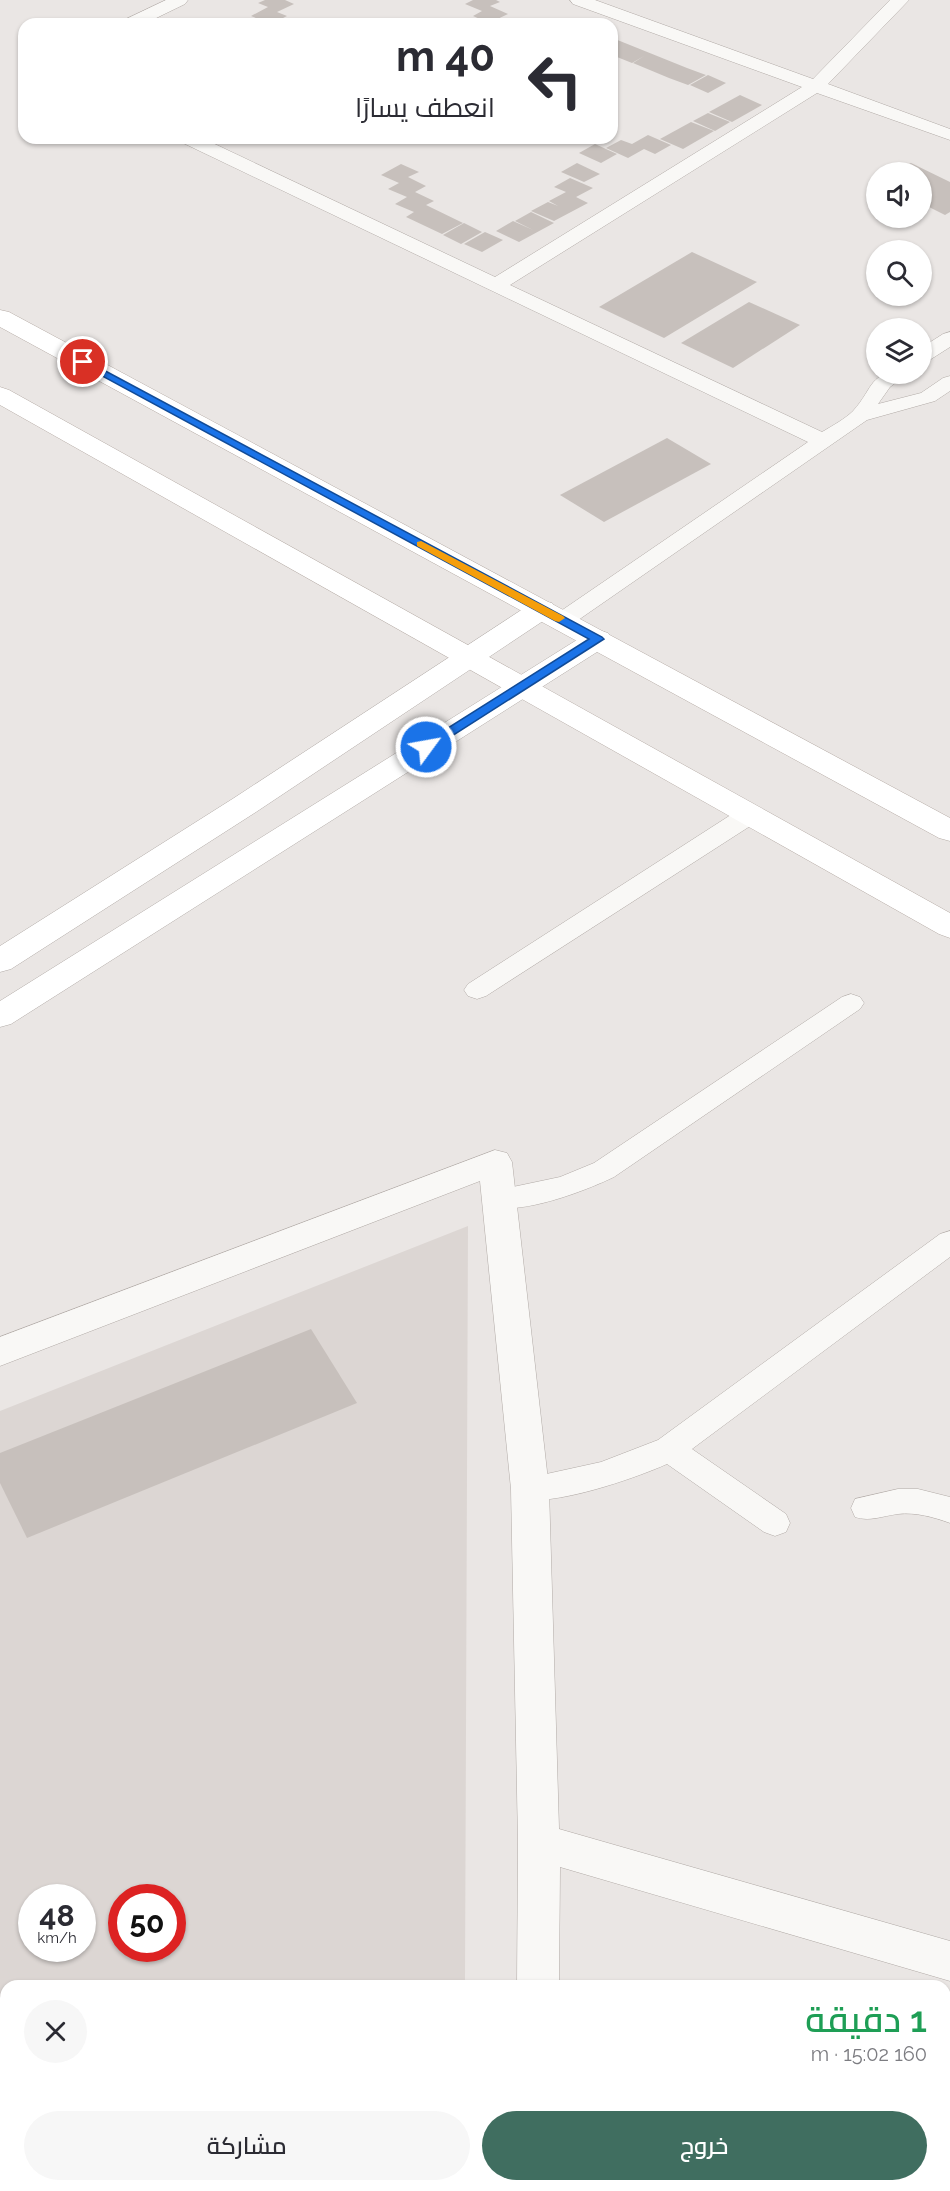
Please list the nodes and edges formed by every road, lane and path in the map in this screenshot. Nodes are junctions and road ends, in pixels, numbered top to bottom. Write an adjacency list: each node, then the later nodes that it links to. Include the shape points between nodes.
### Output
1 (179, 0): 4 (lane)
2 (579, 0): 5 (lane)
3 (900, 0): 5 (lane)
4 (142, 18)
5 (816, 86): 6 (lane); 8 (lane)
6 (950, 135)
7 (200, 144): 8 (lane)
8 (496, 285): 16 (lane)
9 (0, 317): 17 (main road)
10 (950, 338): 11 (lane)
11 (932, 350)
12 (950, 382): 15 (lane, via 928,397)
13 (882, 384): 15 (lane)
14 (0, 395): 19 (main road)
15 (860, 416): 16 (lane)
16 (823, 441): 17 (lane)
17 (552, 615): 18 (main road); 19 (main road)
18 (598, 639): 20 (main road); 22 (main road)
19 (469, 657): 20 (main road); 24 (main road)
20 (521, 687): 21 (main road); 27 (main road)
21 (749, 815): 23 (main road); 25 (lane)
22 (950, 831)
23 (950, 927)
24 (0, 961)
25 (477, 990)
26 (851, 1003): 28 (lane, via 604,1170 552,1192)
27 (0, 1016)
28 (499, 1199): 30 (street, via 495,1162); 32 (street)
29 (950, 1242): 31 (lane)
30 (0, 1352)
31 (669, 1449): 32 (lane, via 598,1477); 35 (lane)
32 (530, 1489): 36 (street)
33 (866, 1508): 34 (lane, via 893,1500 915,1500)
34 (950, 1510)
35 (775, 1523)
36 (539, 1842): 37 (street); 38 (street)
37 (950, 1961)
38 (538, 1980)

